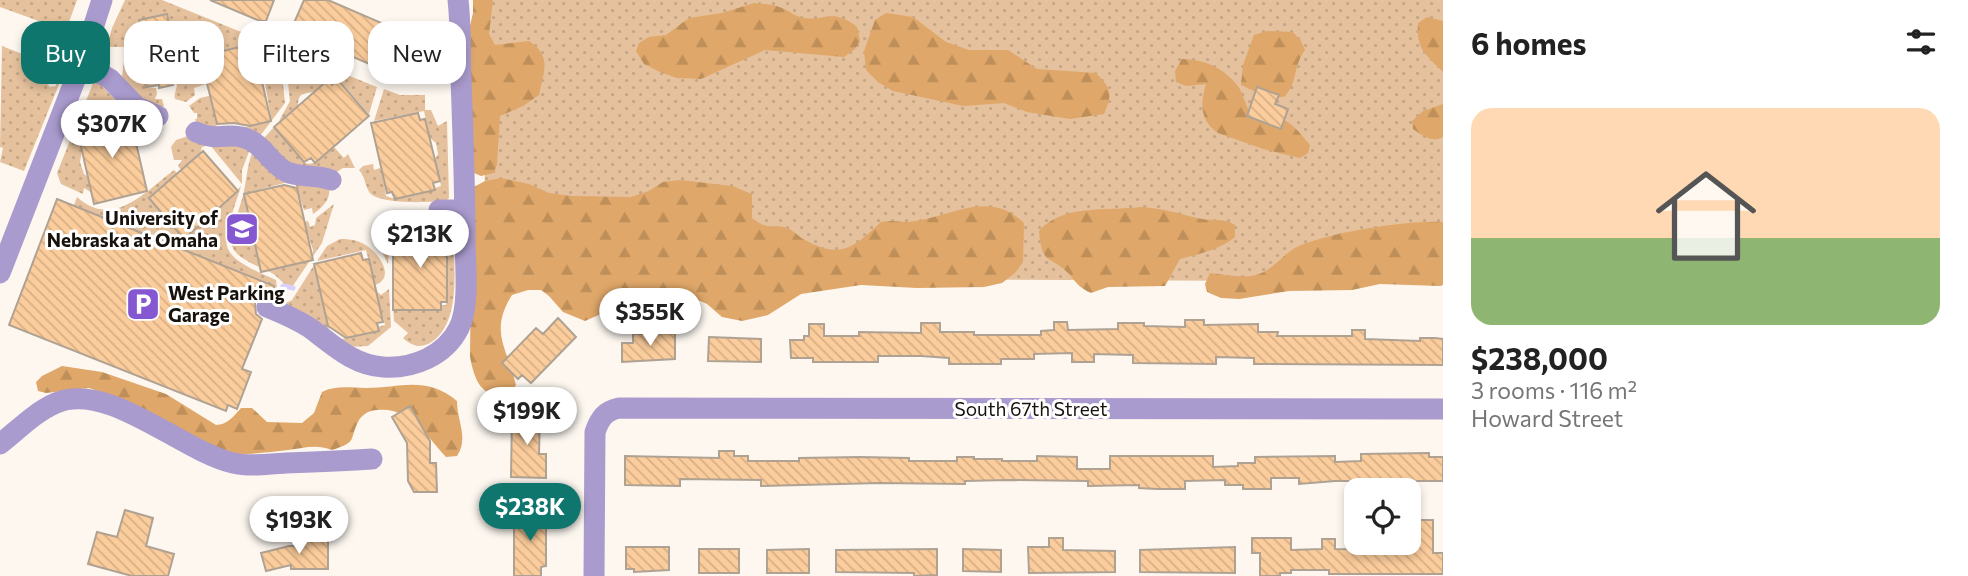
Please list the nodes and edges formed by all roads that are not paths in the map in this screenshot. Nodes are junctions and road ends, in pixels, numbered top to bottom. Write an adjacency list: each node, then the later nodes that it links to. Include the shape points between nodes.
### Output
1 (102, 0): 3 (street)
2 (458, 0): 10 (street)
3 (93, 21)
4 (110, 79): 6 (street, via 137,107)
5 (68, 84): 11 (street)
6 (158, 116)
7 (196, 132): 8 (street, via 246,138 289,173)
8 (331, 180)
9 (439, 210): 10 (street)
10 (465, 210): 12 (street, via 463,316 443,349 419,363 384,368 359,362 299,321)
11 (0, 272)
12 (267, 307)
13 (1443, 409): 16 (street, South 67th Street, via 619,408 608,411 595,432)
14 (0, 444): 15 (street, via 53,405 89,398 234,464)
15 (372, 459)
16 (594, 576)

